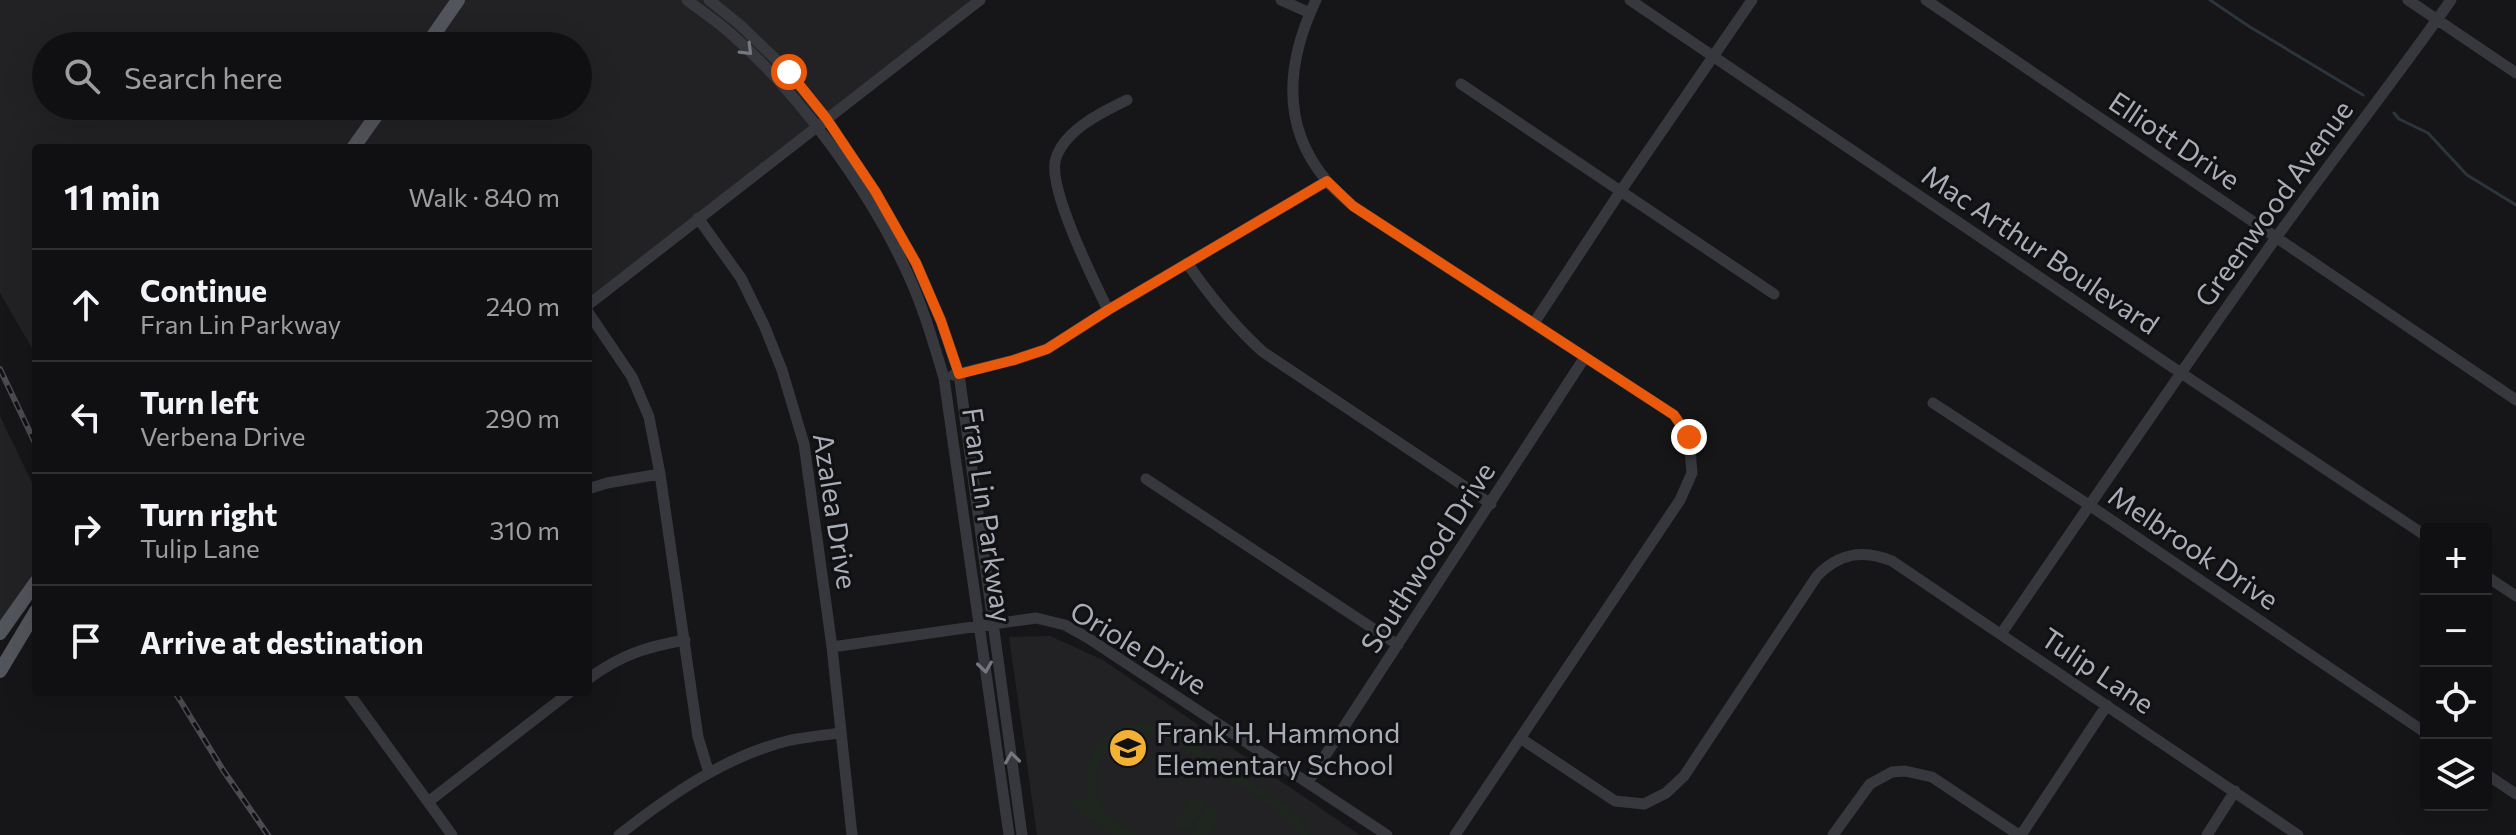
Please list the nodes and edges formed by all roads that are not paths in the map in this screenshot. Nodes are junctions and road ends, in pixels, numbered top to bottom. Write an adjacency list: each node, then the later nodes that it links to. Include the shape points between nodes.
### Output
1 (458, 0): 14 (main road)
2 (687, 0): 21 (street, Fran Lin Parkway, one-way to 21, via 779,81)
3 (709, 0): 19 (street, Fran Lin Parkway, via 789,72)
4 (980, 0): 19 (street)
5 (1281, 0): 12 (street)
6 (1316, 0): 12 (street)
7 (1630, 0): 15 (street, Mac Arthur Boulevard)
8 (1752, 0): 15 (street)
9 (1926, 0): 26 (street, Elliott Drive)
10 (2408, 0): 13 (street)
11 (2451, 0): 13 (street, Greenwood Avenue)
12 (1310, 13): 23 (street, via 1297,47 1292,111 1307,152)
13 (2437, 20): 16 (street); 26 (street, Greenwood Avenue)
14 (436, 32)
15 (1713, 56): 24 (street); 34 (street, Mac Arthur Boulevard)
16 (2516, 73)
17 (1461, 84): 24 (street)
18 (1127, 100): 30 (street, via 1065,142 1055,158 1054,176)
19 (826, 118): 21 (street); 35 (street, Fran Lin Parkway, via 916,263)
20 (373, 120): 22 (main road)
21 (815, 127): 25 (street); 36 (street, Fran Lin Parkway, via 866,196 905,268)
22 (356, 144)
23 (1327, 181): 27 (street); 32 (street, via 1353,206)
24 (1620, 192): 28 (street); 32 (street)
25 (698, 218): 29 (street); 55 (street, Azalea Drive, via 741,278 782,370 804,444)
26 (2277, 237): 34 (street, Greenwood Avenue); 37 (street, Elliott Drive)
27 (1187, 263): 30 (street); 42 (street, via 1213,300 1263,352)
28 (1774, 294)
29 (592, 302)
30 (1108, 310): 35 (street, via 1047,349)
31 (592, 318): 39 (street, via 632,377 649,417)
32 (1534, 323): 33 (street)
33 (1585, 357): 42 (street, Southwood Drive); 63 (street, via 1674,415 1689,437 1692,473 1680,500)
34 (2181, 373): 43 (street, Greenwood Avenue); 44 (street, Mac Arthur Boulevard)
35 (959, 374): 36 (street); 49 (street, Fran Lin Parkway)
36 (944, 378): 50 (street, Fran Lin Parkway)
37 (2516, 400)
38 (1933, 403): 43 (street, Melbrook Drive)
39 (660, 474): 41 (street); 53 (street)
40 (1146, 479): 54 (street)
41 (592, 488)
42 (1491, 504): 54 (street, Southwood Drive)
43 (2089, 505): 52 (street, Greenwood Avenue); 61 (street, Melbrook Drive)
44 (2420, 532)
45 (2492, 580): 47 (street)
46 (32, 588): 51 (main road)
47 (2516, 596)
48 (32, 618): 56 (main road)
49 (993, 623): 50 (street, Oriole Drive); 66 (street, Oriole Drive, via 1036,618 1065,625); 74 (street, Fran Lin Parkway, one-way to 49)
50 (979, 624): 55 (street, Oriole Drive); 73 (street, Fran Lin Parkway, one-way to 73)
51 (0, 633)
52 (2001, 634): 60 (street, Tulip Lane); 63 (street, Tulip Lane, via 1892,561 1852,554 1817,576 1684,776 1666,793 1644,804 1615,801)
53 (685, 640): 57 (street, via 633,652); 64 (street, via 700,746)
54 (1398, 645): 66 (street, Southwood Drive)
55 (832, 647): 62 (street, Azalea Drive)
56 (0, 671)
57 (592, 676)
58 (351, 696): 69 (street)
59 (565, 696): 69 (street)
60 (2107, 705): 67 (street, Tulip Lane); 78 (street)
61 (2420, 729)
62 (840, 733): 64 (street, via 790,741); 72 (street, Azalea Drive)
63 (1520, 738): 76 (street)
64 (709, 773): 71 (street)
65 (2492, 778): 68 (street)
66 (1308, 782): 75 (street, Oriole Drive)
67 (2235, 791): 79 (street); 80 (street, Tulip Lane)
68 (2516, 794)
69 (428, 802): 70 (street)
70 (452, 835)
71 (619, 835)
72 (852, 835)
73 (1009, 835)
74 (1022, 835)
75 (1387, 835)
76 (1455, 835)
77 (1833, 835): 78 (street, via 1870,784 1905,771 1932,777)
78 (2020, 835)
79 (2207, 835)
80 (2298, 835)

